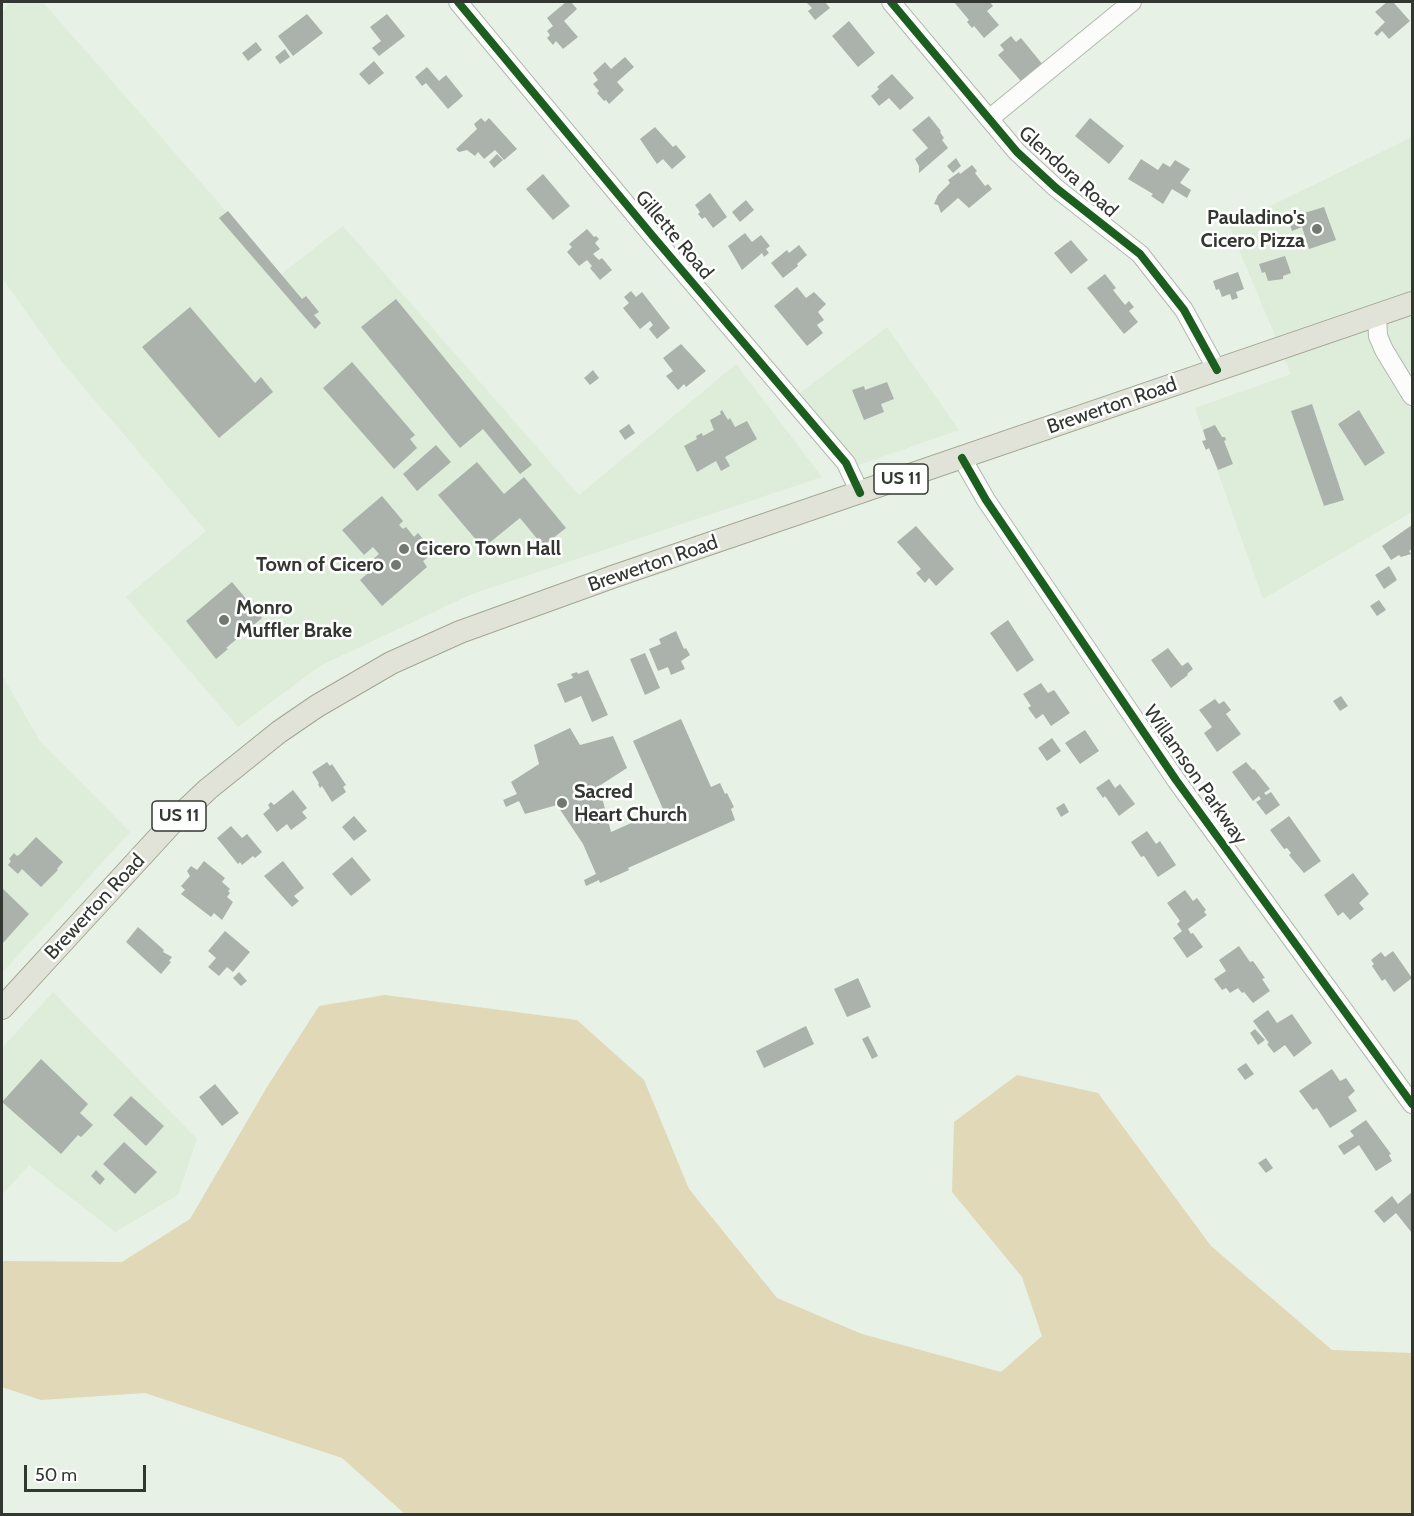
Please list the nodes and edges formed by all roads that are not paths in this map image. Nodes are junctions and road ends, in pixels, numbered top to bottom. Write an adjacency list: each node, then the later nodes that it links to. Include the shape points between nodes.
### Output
1 (459, 2): 10 (street, Gillette Road, via 846,463)
2 (891, 2): 4 (street, Glendora Road)
3 (1132, 2): 4 (street)
4 (989, 119): 7 (street, Glendora Road, via 1056,188 1140,254 1184,310)
5 (1413, 303): 6 (main road, Brewerton Road / US 11)
6 (1377, 315): 7 (main road, Brewerton Road / US 11); 8 (street, via 1378,336 1384,350)
7 (1217, 370): 9 (main road, Brewerton Road / US 11)
8 (1413, 396)
9 (962, 458): 10 (main road, Brewerton Road / US 11); 12 (street, Willamson Parkway, via 986,500 1176,780)
10 (860, 493): 11 (main road, Brewerton Road / US 11, via 460,632 391,663 317,706 279,732 181,814)
11 (2, 1008)
12 (1413, 1104)

